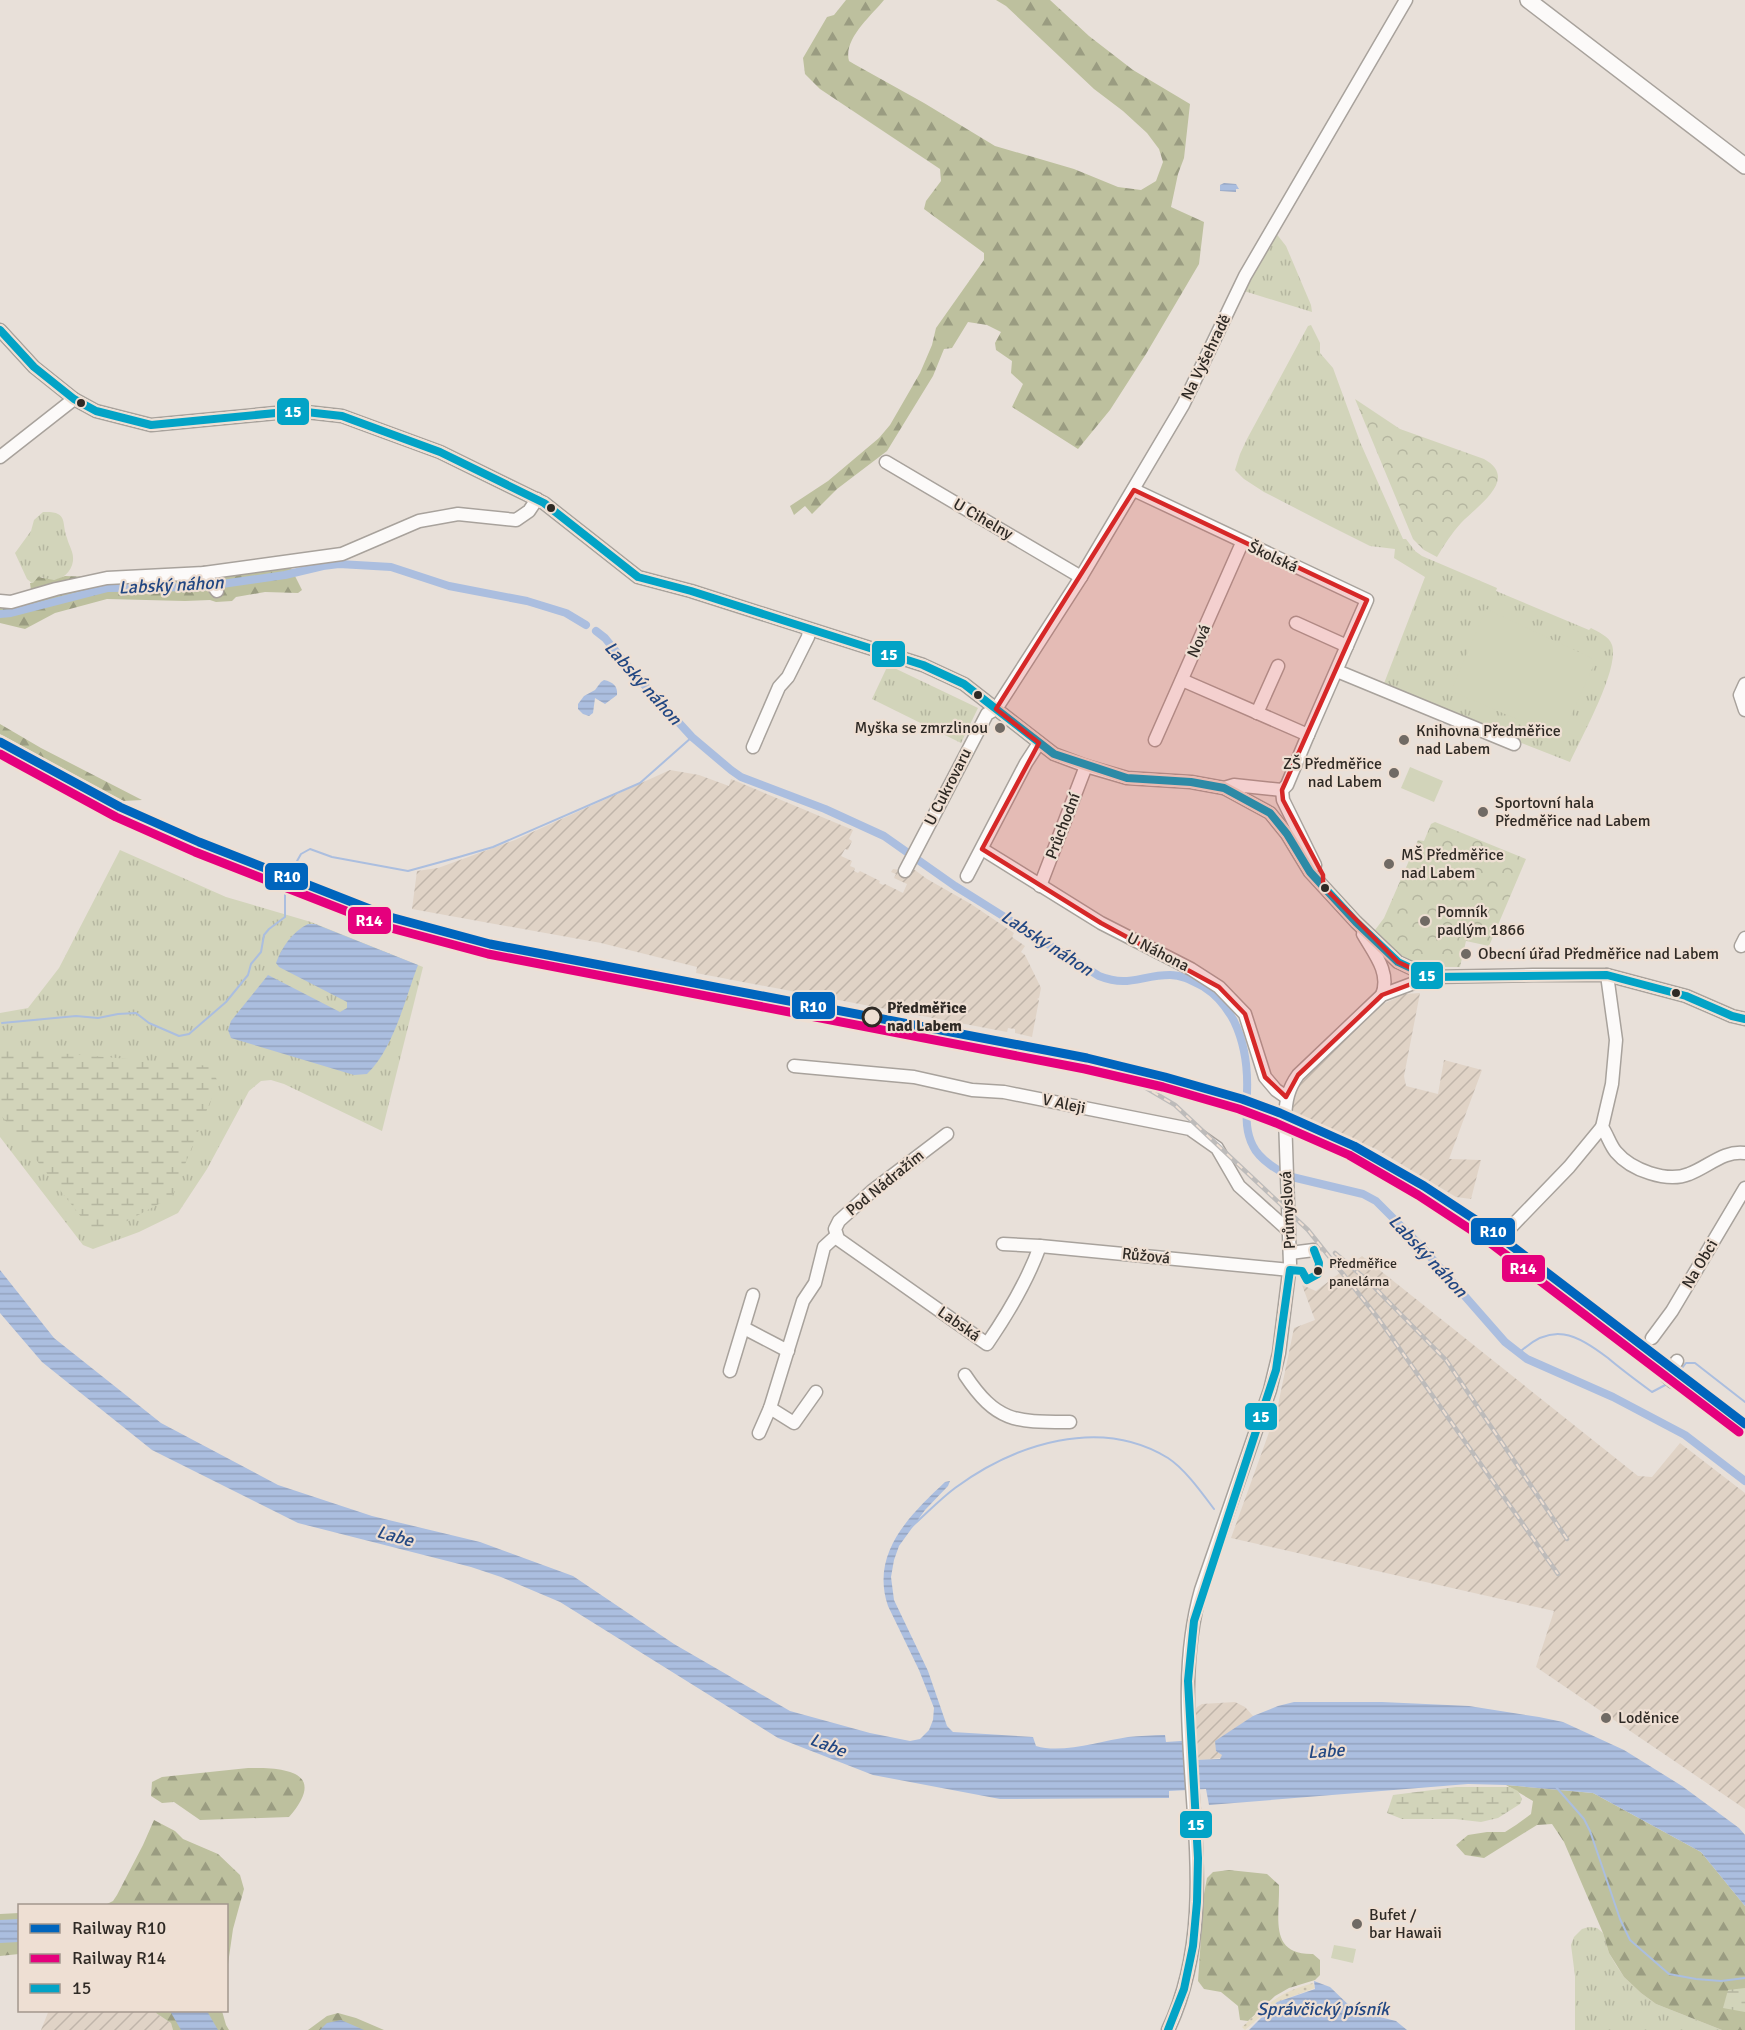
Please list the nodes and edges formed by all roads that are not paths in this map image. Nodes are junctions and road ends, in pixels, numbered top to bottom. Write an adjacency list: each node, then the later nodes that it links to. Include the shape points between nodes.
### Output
1 (1406, 0): 8 (street, Na Vyšehradě, via 1245,276 1183,405)
2 (1528, 0): 3 (main road)
3 (1745, 165)
4 (0, 330): 5 (street, via 34,367)
5 (74, 399): 6 (street); 9 (street, via 96,411 151,425 297,411 342,416 440,452)
6 (0, 457)
7 (886, 462): 12 (street, U Cihelny)
8 (1134, 490): 10 (street, Školská); 12 (street, Na Vyšehradě)
9 (537, 499): 11 (street, via 516,520 458,514 419,521 342,554); 16 (street, via 638,577)
10 (1242, 543): 17 (street, Školská, via 1367,600); 20 (street, Nová)
11 (206, 575): 13 (street); 14 (street, via 107,578 11,602)
12 (1081, 577): 22 (street, Na Vyšehradě)
13 (217, 591)
14 (0, 601)
15 (1296, 623): 17 (street)
16 (809, 629): 22 (street, via 923,665 964,684); 29 (street)
17 (1347, 646): 19 (street, Školská)
18 (1278, 666): 24 (street)
19 (1337, 671): 25 (street, Školská); 28 (street)
20 (1182, 680): 24 (street); 26 (street, Nová)
21 (1745, 684): 23 (street, via 1740,698)
22 (996, 709): 27 (street); 34 (street, U Cukrovaru, via 987,714)
23 (1745, 710)
24 (1257, 713): 25 (street)
25 (1308, 735): 32 (street, Školská)
26 (1155, 740)
27 (1039, 743): 30 (street, via 1054,754); 33 (street)
28 (1514, 744)
29 (753, 747)
30 (1086, 766): 31 (street, via 1126,778); 37 (street, Průchodní)
31 (1224, 788): 32 (street, via 1234,785); 36 (street, via 1270,813)
32 (1282, 790): 36 (street, via 1284,803 1323,875)
33 (982, 849): 35 (street); 37 (street, U Náhona)
34 (905, 871)
35 (967, 876)
36 (1323, 885): 38 (street)
37 (1040, 886): 44 (street, U Náhona, via 1219,987 1245,1014 1265,1077)
38 (1356, 922): 40 (street, via 1398,962); 41 (street, via 1384,972)
39 (1607, 975): 40 (street); 42 (street, via 1686,996); 45 (street, via 1616,1040 1612,1084)
40 (1430, 977): 41 (street)
41 (1382, 995): 44 (street, via 1298,1075)
42 (1745, 1019)
43 (794, 1066): 50 (street, V Aleji, via 914,1077 1191,1129 1216,1148 1239,1186)
44 (1286, 1097): 50 (street, Průmyslová)
45 (1602, 1127): 47 (street, via 1616,1152 1657,1176 1688,1175 1734,1151); 49 (street)
46 (947, 1134): 51 (street, Pod Nádražím, via 839,1221)
47 (1745, 1153)
48 (1745, 1188): 59 (street, Na Obci)
49 (1512, 1227)
50 (1289, 1231): 55 (street, Průmyslová)
51 (837, 1238): 53 (street, Labská, via 987,1344 1016,1303); 60 (street, via 823,1250 815,1283 803,1301)
52 (1003, 1244): 53 (street, Růžová)
53 (1040, 1246): 56 (street, Růžová)
54 (1314, 1250): 55 (street)
55 (1290, 1253): 56 (street, Průmyslová)
56 (1290, 1270): 69 (street, Průmyslová, via 1276,1370 1195,1612 1190,1640 1188,1680 1197,1915 1190,1968)
57 (753, 1295): 58 (street)
58 (744, 1328): 60 (street); 62 (street)
59 (1652, 1338)
60 (788, 1352): 66 (street)
61 (1677, 1360): 64 (street, via 1666,1376)
62 (730, 1371)
63 (965, 1375): 67 (street, via 986,1404 996,1411 1025,1422)
64 (1671, 1380)
65 (816, 1392): 66 (street, via 794,1423)
66 (771, 1408): 68 (street)
67 (1070, 1422)
68 (759, 1433)
69 (1168, 2030)

